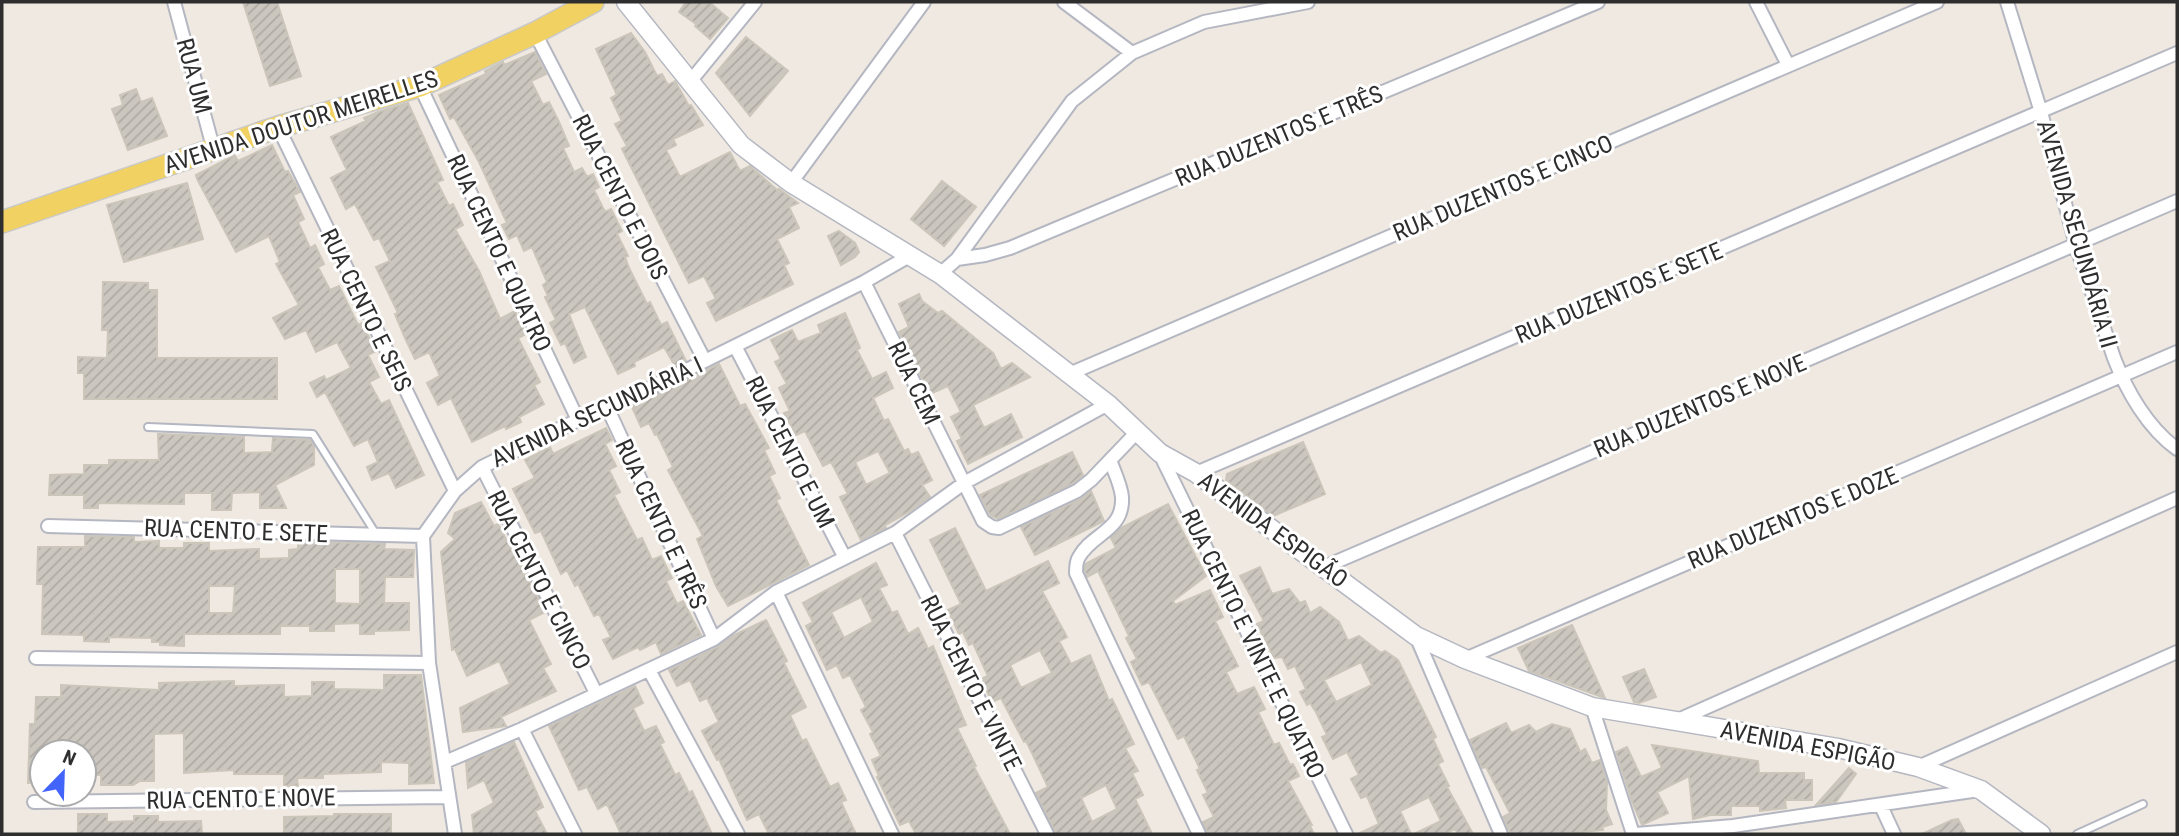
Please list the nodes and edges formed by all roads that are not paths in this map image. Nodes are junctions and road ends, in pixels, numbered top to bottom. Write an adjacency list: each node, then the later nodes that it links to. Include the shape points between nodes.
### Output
1 (174, 2): 20 (street, RUA UM)
2 (593, 2): 12 (main road, AVENIDA DOUTOR MEIRELLES)
3 (626, 2): 16 (street, AVENIDA ESPIGÃO)
4 (755, 2): 16 (street)
5 (924, 2): 21 (street)
6 (1064, 2): 13 (street)
7 (1308, 2): 13 (street, via 1204,22)
8 (1598, 2): 26 (street, RUA DUZENTOS E TRÊS, via 1010,248)
9 (1756, 2): 15 (street)
10 (1937, 2): 15 (street, RUA DUZENTOS E CINCO)
11 (2007, 2): 18 (street, AVENIDA SECUNDÁRIA II)
12 (535, 33): 17 (main road, AVENIDA DOUTOR MEIRELLES); 31 (street, RUA CENTO E DOIS)
13 (1132, 53): 26 (street, via 1072,101)
14 (2177, 54): 18 (street, RUA DUZENTOS E SETE)
15 (1788, 65): 32 (street, RUA DUZENTOS E CINCO)
16 (689, 83): 21 (street, AVENIDA ESPIGÃO, via 741,145)
17 (420, 86): 19 (main road, AVENIDA DOUTOR MEIRELLES); 36 (street, RUA CENTO E QUATRO)
18 (2041, 112): 24 (street, AVENIDA SECUNDÁRIA II); 43 (street, RUA DUZENTOS E SETE)
19 (278, 127): 20 (main road, AVENIDA DOUTOR MEIRELLES); 45 (street, RUA CENTO E SEIS)
20 (214, 150): 23 (main road, AVENIDA DOUTOR MEIRELLES)
21 (791, 183): 25 (street, AVENIDA ESPIGÃO)
22 (2177, 201): 24 (street, RUA DUZENTOS E NOVE)
23 (2, 222)
24 (2076, 244): 33 (street, AVENIDA SECUNDÁRIA II); 52 (street, RUA DUZENTOS E NOVE)
25 (911, 255): 27 (street, AVENIDA ESPIGÃO); 28 (street, AVENIDA SECUNDÁRIA I)
26 (957, 259): 27 (street)
27 (940, 274): 32 (street, AVENIDA ESPIGÃO)
28 (864, 282): 29 (street, AVENIDA SECUNDÁRIA I); 44 (street, RUA CEM)
29 (735, 346): 31 (street, AVENIDA SECUNDÁRIA I); 51 (street, RUA CENTO E UM)
30 (2177, 352): 33 (street, RUA DUZENTOS E DOZE)
31 (705, 360): 35 (street, AVENIDA SECUNDÁRIA I)
32 (1069, 374): 34 (street, AVENIDA ESPIGÃO)
33 (2121, 376): 39 (street, AVENIDA SECUNDÁRIA II, via 2156,433); 58 (street, RUA DUZENTOS E DOZE)
34 (1108, 404): 38 (street, AVENIDA ESPIGÃO); 44 (street)
35 (608, 409): 36 (street, AVENIDA SECUNDÁRIA I); 55 (street, RUA CENTO E TRÊS)
36 (578, 420): 42 (street, AVENIDA SECUNDÁRIA I)
37 (148, 427): 49 (lane, via 313,434)
38 (1137, 432): 40 (street, AVENIDA ESPIGÃO); 41 (street, RUA CEM)
39 (2177, 449)
40 (1160, 453): 43 (street, AVENIDA ESPIGÃO); 79 (street, RUA CENTO E VINTE E QUATRO)
41 (1110, 460): 44 (street, RUA CEM, via 1077,491 999,528 983,522); 78 (street, via 1122,495 1121,509 1115,523 1077,558 1076,573)
42 (482, 467): 45 (street, AVENIDA SECUNDÁRIA I); 61 (street, RUA CENTO E CINCO)
43 (1196, 473): 52 (street, AVENIDA ESPIGÃO)
44 (964, 483): 48 (street)
45 (455, 491): 50 (street, AVENIDA SECUNDÁRIA I)
46 (2177, 498): 63 (street)
47 (48, 526): 49 (street, RUA CENTO E SETE)
48 (895, 533): 51 (street); 77 (street, RUA CENTO E VINTE)
49 (376, 534): 50 (street, RUA CENTO E SETE)
50 (423, 536): 59 (street)
51 (845, 558): 53 (street)
52 (1324, 568): 54 (street, AVENIDA ESPIGÃO)
53 (776, 592): 55 (street); 76 (street)
54 (1416, 636): 58 (street, AVENIDA ESPIGÃO); 80 (street)
55 (714, 639): 60 (street)
56 (2177, 652): 66 (street)
57 (36, 658): 59 (street)
58 (1465, 659): 62 (street, AVENIDA ESPIGÃO)
59 (429, 663): 65 (street)
60 (649, 670): 61 (street); 75 (street)
61 (596, 693): 64 (street)
62 (1592, 707): 63 (street, AVENIDA ESPIGÃO); 81 (street)
63 (1675, 722): 66 (street, AVENIDA ESPIGÃO, via 1838,748)
64 (522, 729): 65 (street); 74 (street)
65 (444, 762): 68 (street)
66 (1918, 767): 67 (street, AVENIDA ESPIGÃO)
67 (1981, 790): 71 (street); 83 (street, AVENIDA ESPIGÃO)
68 (448, 797): 69 (street, RUA CENTO E NOVE); 73 (street)
69 (98, 801)
70 (2143, 804): 84 (lane)
71 (1881, 806): 72 (street); 82 (street)
72 (1735, 830): 81 (street)
73 (455, 834)
74 (575, 834)
75 (738, 834)
76 (892, 834)
77 (1047, 834)
78 (1199, 834)
79 (1346, 834)
80 (1501, 834)
81 (1635, 834)
82 (1894, 834)
83 (2041, 834)
84 (2077, 834)

